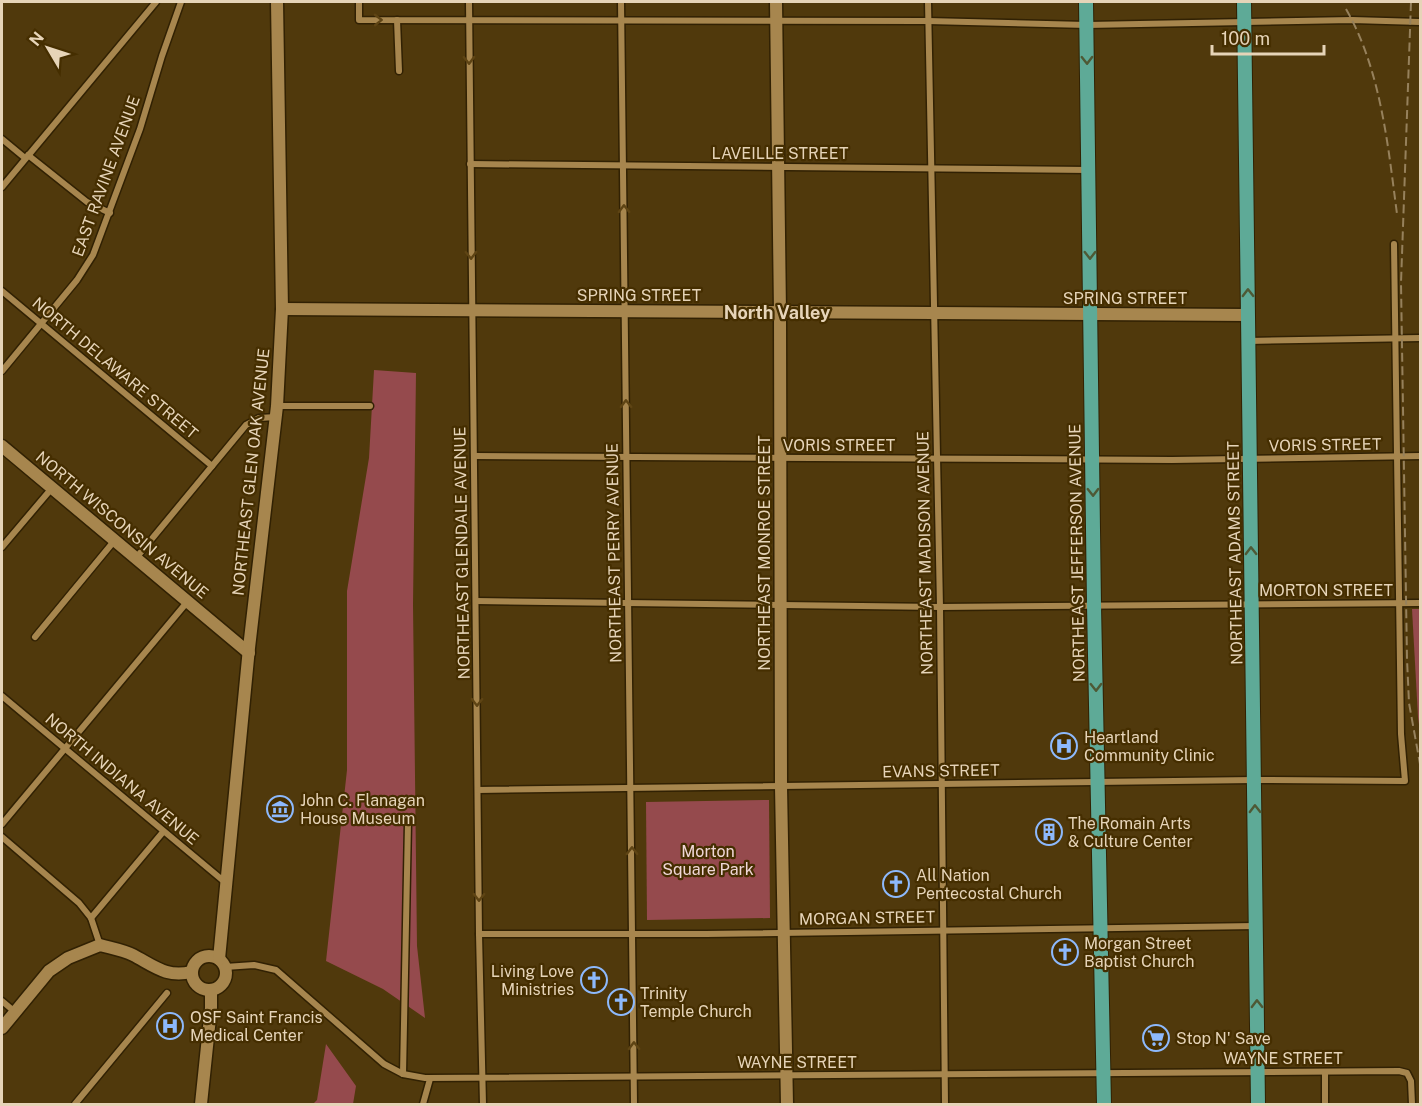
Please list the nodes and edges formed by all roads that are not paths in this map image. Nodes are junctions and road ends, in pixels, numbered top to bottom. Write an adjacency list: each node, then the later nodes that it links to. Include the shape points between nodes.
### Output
1 (156, 2): 21 (street)
2 (181, 2): 28 (street, EAST RAVINE AVENUE)
3 (278, 2): 31 (street, NORTHEAST GLEN OAK AVENUE)
4 (359, 2): 12 (street, one-way to 12, via 359,20)
5 (469, 2): 11 (street, NORTHEAST GLENDALE AVENUE)
6 (621, 2): 13 (street, NORTHEAST PERRY AVENUE)
7 (776, 2): 14 (street, NORTHEAST MONROE STREET)
8 (928, 2): 15 (street, NORTHEAST MADISON AVENUE)
9 (1086, 2): 18 (main road, NORTHEAST JEFFERSON AVENUE)
10 (1244, 2): 16 (main road, NORTHEAST ADAMS STREET)
11 (469, 19): 12 (street); 13 (street); 22 (street, NORTHEAST GLENDALE AVENUE, one-way to 22)
12 (397, 20): 19 (street)
13 (620, 20): 14 (street); 23 (street, NORTHEAST PERRY AVENUE)
14 (776, 21): 15 (street); 24 (street, NORTHEAST MONROE STREET)
15 (928, 21): 18 (street); 25 (street, NORTHEAST MADISON AVENUE)
16 (1244, 21): 17 (street); 18 (street); 37 (main road, NORTHEAST ADAMS STREET, one-way to 16)
17 (1420, 22)
18 (1086, 25): 26 (main road, NORTHEAST JEFFERSON AVENUE, one-way to 26)
19 (399, 71)
20 (2, 139): 21 (street)
21 (26, 157): 27 (street); 28 (street, via 90,204)
22 (470, 164): 23 (street, LAVEILLE STREET); 32 (street, NORTHEAST GLENDALE AVENUE, one-way to 32)
23 (624, 165): 24 (street, LAVEILLE STREET); 33 (street, NORTHEAST PERRY AVENUE, one-way to 23)
24 (778, 167): 25 (street, LAVEILLE STREET); 34 (street, NORTHEAST MONROE STREET)
25 (932, 167): 26 (street, LAVEILLE STREET); 35 (street, NORTHEAST MADISON AVENUE)
26 (1090, 170): 36 (main road, NORTHEAST JEFFERSON AVENUE, one-way to 36)
27 (2, 187)
28 (110, 213): 38 (street, EAST RAVINE AVENUE, via 89,264)
29 (1394, 244): 40 (street)
30 (2, 291): 38 (street, NORTH DELAWARE STREET)
31 (282, 309): 32 (street, SPRING STREET); 44 (street, NORTHEAST GLEN OAK AVENUE)
32 (472, 310): 33 (street, SPRING STREET); 46 (street, NORTHEAST GLENDALE AVENUE)
33 (625, 311): 34 (street, SPRING STREET); 48 (street, NORTHEAST PERRY AVENUE, one-way to 33)
34 (780, 312): 35 (street, SPRING STREET); 51 (street, NORTHEAST MONROE STREET)
35 (934, 313): 36 (street, SPRING STREET); 50 (street, NORTHEAST MADISON AVENUE)
36 (1090, 314): 37 (street, SPRING STREET); 52 (main road, NORTHEAST JEFFERSON AVENUE)
37 (1248, 315): 41 (main road, NORTHEAST ADAMS STREET)
38 (41, 324): 42 (street, EAST RAVINE AVENUE); 54 (street, NORTH DELAWARE STREET)
39 (1420, 338): 40 (street)
40 (1396, 339): 41 (street); 49 (street)
41 (1248, 340): 53 (main road, NORTHEAST ADAMS STREET)
42 (2, 371)
43 (370, 406): 44 (street)
44 (277, 411): 54 (street, via 249,423); 68 (street, NORTHEAST GLEN OAK AVENUE)
45 (2, 446): 55 (street, NORTH WISCONSIN AVENUE)
46 (474, 456): 48 (street, VORIS STREET); 59 (street, NORTHEAST GLENDALE AVENUE)
47 (1420, 456): 49 (street, VORIS STREET)
48 (627, 457): 51 (street, VORIS STREET); 61 (street, NORTHEAST PERRY AVENUE)
49 (1396, 457): 53 (street, VORIS STREET); 62 (street)
50 (937, 458): 51 (street, VORIS STREET); 52 (street, VORIS STREET); 67 (street, NORTHEAST MADISON AVENUE)
51 (780, 459): 66 (street, NORTHEAST MONROE STREET)
52 (1093, 459): 53 (street, VORIS STREET); 65 (main road, NORTHEAST JEFFERSON AVENUE, one-way to 65)
53 (1250, 460): 64 (main road, NORTHEAST ADAMS STREET, one-way to 53)
54 (212, 466): 58 (street)
55 (52, 488): 56 (street, NORTH WISCONSIN AVENUE); 57 (street)
56 (115, 540): 58 (street, NORTH WISCONSIN AVENUE); 70 (street)
57 (2, 548)
58 (136, 558): 60 (street, NORTH WISCONSIN AVENUE)
59 (476, 601): 61 (street, MORTON STREET); 79 (street, NORTHEAST GLENDALE AVENUE, one-way to 79)
60 (188, 602): 69 (street, NORTH WISCONSIN AVENUE); 73 (street)
61 (628, 603): 66 (street, MORTON STREET); 77 (street, NORTHEAST PERRY AVENUE)
62 (1399, 603): 63 (street, MORTON STREET); 64 (street, MORTON STREET); 74 (street, EVANS STREET, via 1405,781)
63 (1420, 603)
64 (1252, 604): 65 (street, MORTON STREET); 74 (main road, NORTHEAST ADAMS STREET)
65 (1094, 605): 67 (street, MORTON STREET); 75 (main road, NORTHEAST JEFFERSON AVENUE, one-way to 75)
66 (780, 606): 67 (street, MORTON STREET); 78 (street, NORTHEAST MONROE STREET)
67 (940, 607): 76 (street, NORTHEAST MADISON AVENUE)
68 (253, 612): 69 (street, via 249,627 238,634); 71 (street, NORTHEAST GLEN OAK AVENUE)
69 (209, 619): 71 (street, NORTH WISCONSIN AVENUE)
70 (35, 637)
71 (249, 653): 84 (street, NORTHEAST GLEN OAK AVENUE)
72 (2, 696): 73 (street, NORTH INDIANA AVENUE)
73 (65, 748): 81 (street); 82 (street, NORTH INDIANA AVENUE)
74 (1254, 780): 75 (street, EVANS STREET); 87 (main road, NORTHEAST ADAMS STREET, one-way to 74)
75 (1097, 783): 76 (street, EVANS STREET); 88 (main road, NORTHEAST JEFFERSON AVENUE)
76 (941, 784): 78 (street, EVANS STREET); 89 (street, NORTHEAST MADISON AVENUE)
77 (631, 788): 78 (street, EVANS STREET); 79 (street, EVANS STREET); 92 (street, NORTHEAST PERRY AVENUE, one-way to 77)
78 (781, 788): 90 (street, NORTHEAST MONROE STREET)
79 (478, 790): 91 (street, NORTHEAST GLENDALE AVENUE, one-way to 91)
80 (408, 823): 104 (street)
81 (2, 824)
82 (163, 832): 84 (street, NORTH INDIANA AVENUE); 86 (street)
83 (2, 837): 86 (street, via 79,903)
84 (226, 884): 85 (street, NORTHEAST GLEN OAK AVENUE)
85 (224, 908): 94 (street, NORTHEAST GLEN OAK AVENUE); 95 (street, NORTHEAST GLEN OAK AVENUE)
86 (91, 918): 93 (street)
87 (1256, 926): 88 (street, MORGAN STREET); 102 (main road, NORTHEAST ADAMS STREET, one-way to 87)
88 (1100, 927): 89 (street, MORGAN STREET); 106 (main road, NORTHEAST JEFFERSON AVENUE)
89 (943, 930): 90 (street, MORGAN STREET); 105 (street, NORTHEAST MADISON AVENUE)
90 (784, 933): 92 (street, MORGAN STREET); 108 (street, NORTHEAST MONROE STREET)
91 (479, 934): 92 (street, MORGAN STREET); 109 (street, NORTHEAST GLENDALE AVENUE)
92 (632, 934): 107 (street, NORTHEAST PERRY AVENUE, one-way to 92)
93 (100, 945): 96 (street, via 131,954 163,971 178,975); 100 (street, via 49,971)
94 (204, 956): 95 (street); 96 (street, via 195,962)
95 (222, 963): 97 (street, via 223,982); 104 (street, WAYNE STREET, via 276,970 384,1064)
96 (191, 972): 97 (street, via 197,986)
97 (211, 990): 112 (street)
98 (167, 993): 111 (street)
99 (2, 1001): 100 (street)
100 (15, 1012): 101 (street)
101 (2, 1028)
102 (1258, 1072): 103 (street, WAYNE STREET); 106 (street, WAYNE STREET); 119 (main road, NORTHEAST ADAMS STREET)
103 (1325, 1072): 120 (street); 121 (street, WAYNE STREET, via 1407,1073)
104 (403, 1074): 110 (street, WAYNE STREET)
105 (945, 1074): 106 (street, WAYNE STREET); 108 (street, WAYNE STREET); 117 (street, NORTHEAST MADISON AVENUE)
106 (1104, 1074): 118 (main road, NORTHEAST JEFFERSON AVENUE)
107 (634, 1076): 108 (street, WAYNE STREET); 109 (street, WAYNE STREET); 115 (street, NORTHEAST PERRY AVENUE)
108 (787, 1076): 116 (street, NORTHEAST MONROE STREET)
109 (482, 1077): 110 (street, WAYNE STREET); 114 (street, NORTHEAST GLENDALE AVENUE)
110 (430, 1078): 113 (street)
111 (75, 1104)
112 (201, 1104)
113 (423, 1104)
114 (483, 1104)
115 (634, 1104)
116 (787, 1104)
117 (945, 1104)
118 (1104, 1104)
119 (1258, 1104)
120 (1325, 1104)
121 (1412, 1104)

